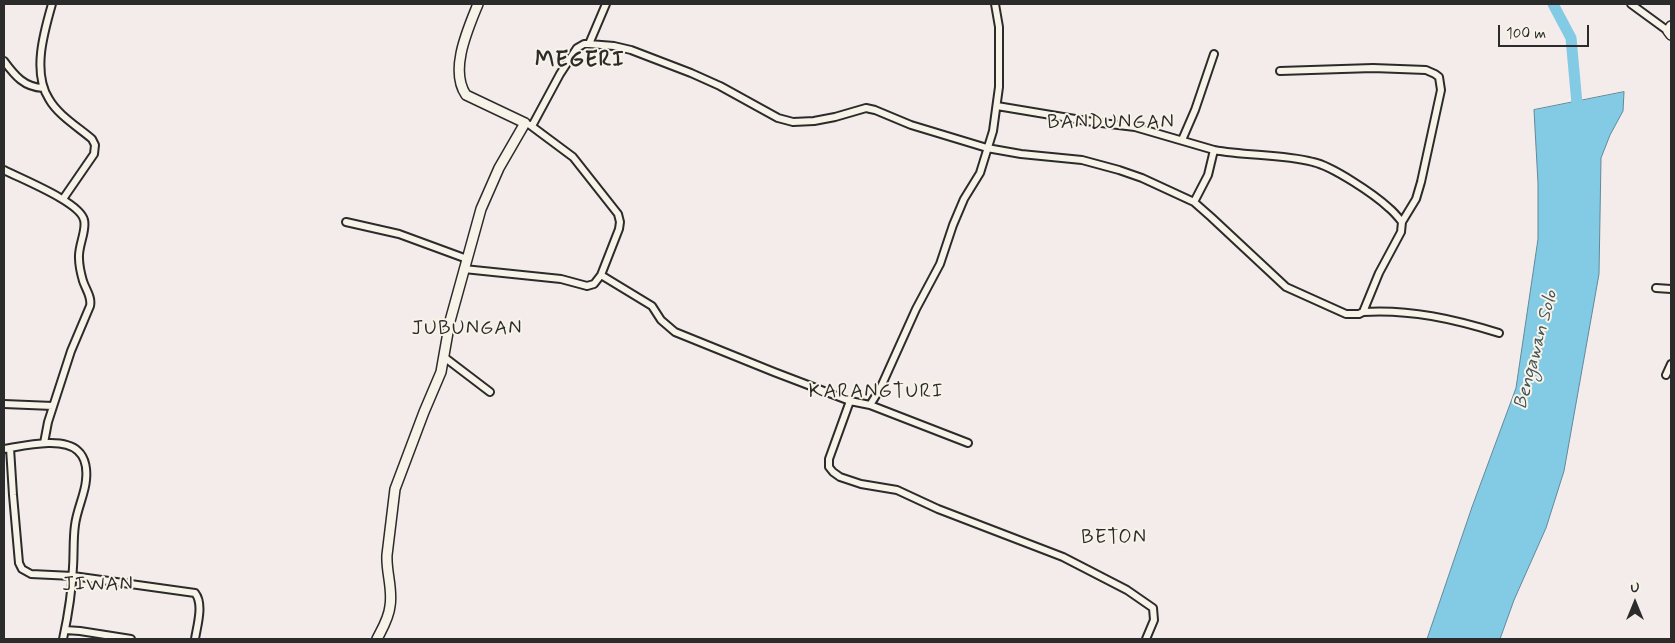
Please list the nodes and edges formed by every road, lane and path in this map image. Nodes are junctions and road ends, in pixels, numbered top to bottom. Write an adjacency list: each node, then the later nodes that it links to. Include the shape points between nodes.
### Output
1 (52, 4): 11 (street, via 40,64)
2 (478, 4): 13 (street, via 459,63 461,87 466,95)
3 (606, 4): 7 (street)
4 (995, 4): 12 (street, via 998,27)
5 (1631, 4): 6 (street)
6 (1670, 30)
7 (590, 44): 13 (street, via 577,48); 15 (street, via 632,50 667,63 720,86 778,118 793,122 835,117 866,108)
8 (1214, 54): 14 (street)
9 (4, 62): 11 (street, via 26,84)
10 (1280, 70): 21 (street, via 1373,68 1431,71 1439,77 1441,90 1421,182 1416,199)
11 (43, 88): 18 (street, via 50,101 95,145 94,154)
12 (997, 106): 14 (street, via 1135,127); 15 (street)
13 (529, 124): 22 (street, via 499,168 481,209); 24 (street, via 573,157 618,214 619,229)
14 (1182, 140): 16 (street)
15 (987, 148): 19 (street, via 1082,160 1110,167); 36 (street, via 980,173 964,199 940,264)
16 (1214, 150): 19 (street, via 1208,175); 21 (street, via 1324,165 1390,208)
17 (4, 170): 18 (street)
18 (63, 199): 35 (street, via 76,208 85,221 79,258 91,301)
19 (1194, 202): 27 (street, via 1286,287 1346,314)
20 (346, 222): 22 (street, via 399,234)
21 (1402, 222): 27 (street, via 1401,232)
22 (466, 258): 23 (street)
23 (464, 269): 24 (street, via 562,279 587,286 594,284); 29 (street)
24 (601, 275): 33 (street, via 652,306 661,320 675,332)
25 (1656, 288): 26 (street)
26 (1671, 288)
27 (1363, 312): 28 (street, via 1396,311 1428,315)
28 (1499, 333)
29 (444, 357): 32 (street); 45 (street, via 395,489 386,566 390,608)
30 (1671, 364): 31 (street)
31 (1666, 375)
32 (490, 392)
33 (850, 401): 36 (street); 46 (street, via 829,459 833,472 861,484 907,494 1063,557 1127,590 1153,608 1154,620)
34 (4, 404): 35 (street)
35 (53, 406): 37 (street)
36 (870, 406): 38 (street)
37 (44, 443): 39 (street); 40 (street, via 74,448 84,460 86,480 77,514)
38 (968, 443)
39 (7, 449): 40 (street, via 22,569 31,574)
40 (72, 576): 41 (street); 44 (street, via 195,593 199,603)
41 (65, 630): 42 (street); 43 (street)
42 (63, 639)
43 (131, 639)
44 (195, 639)
45 (377, 639)
46 (1146, 639)

